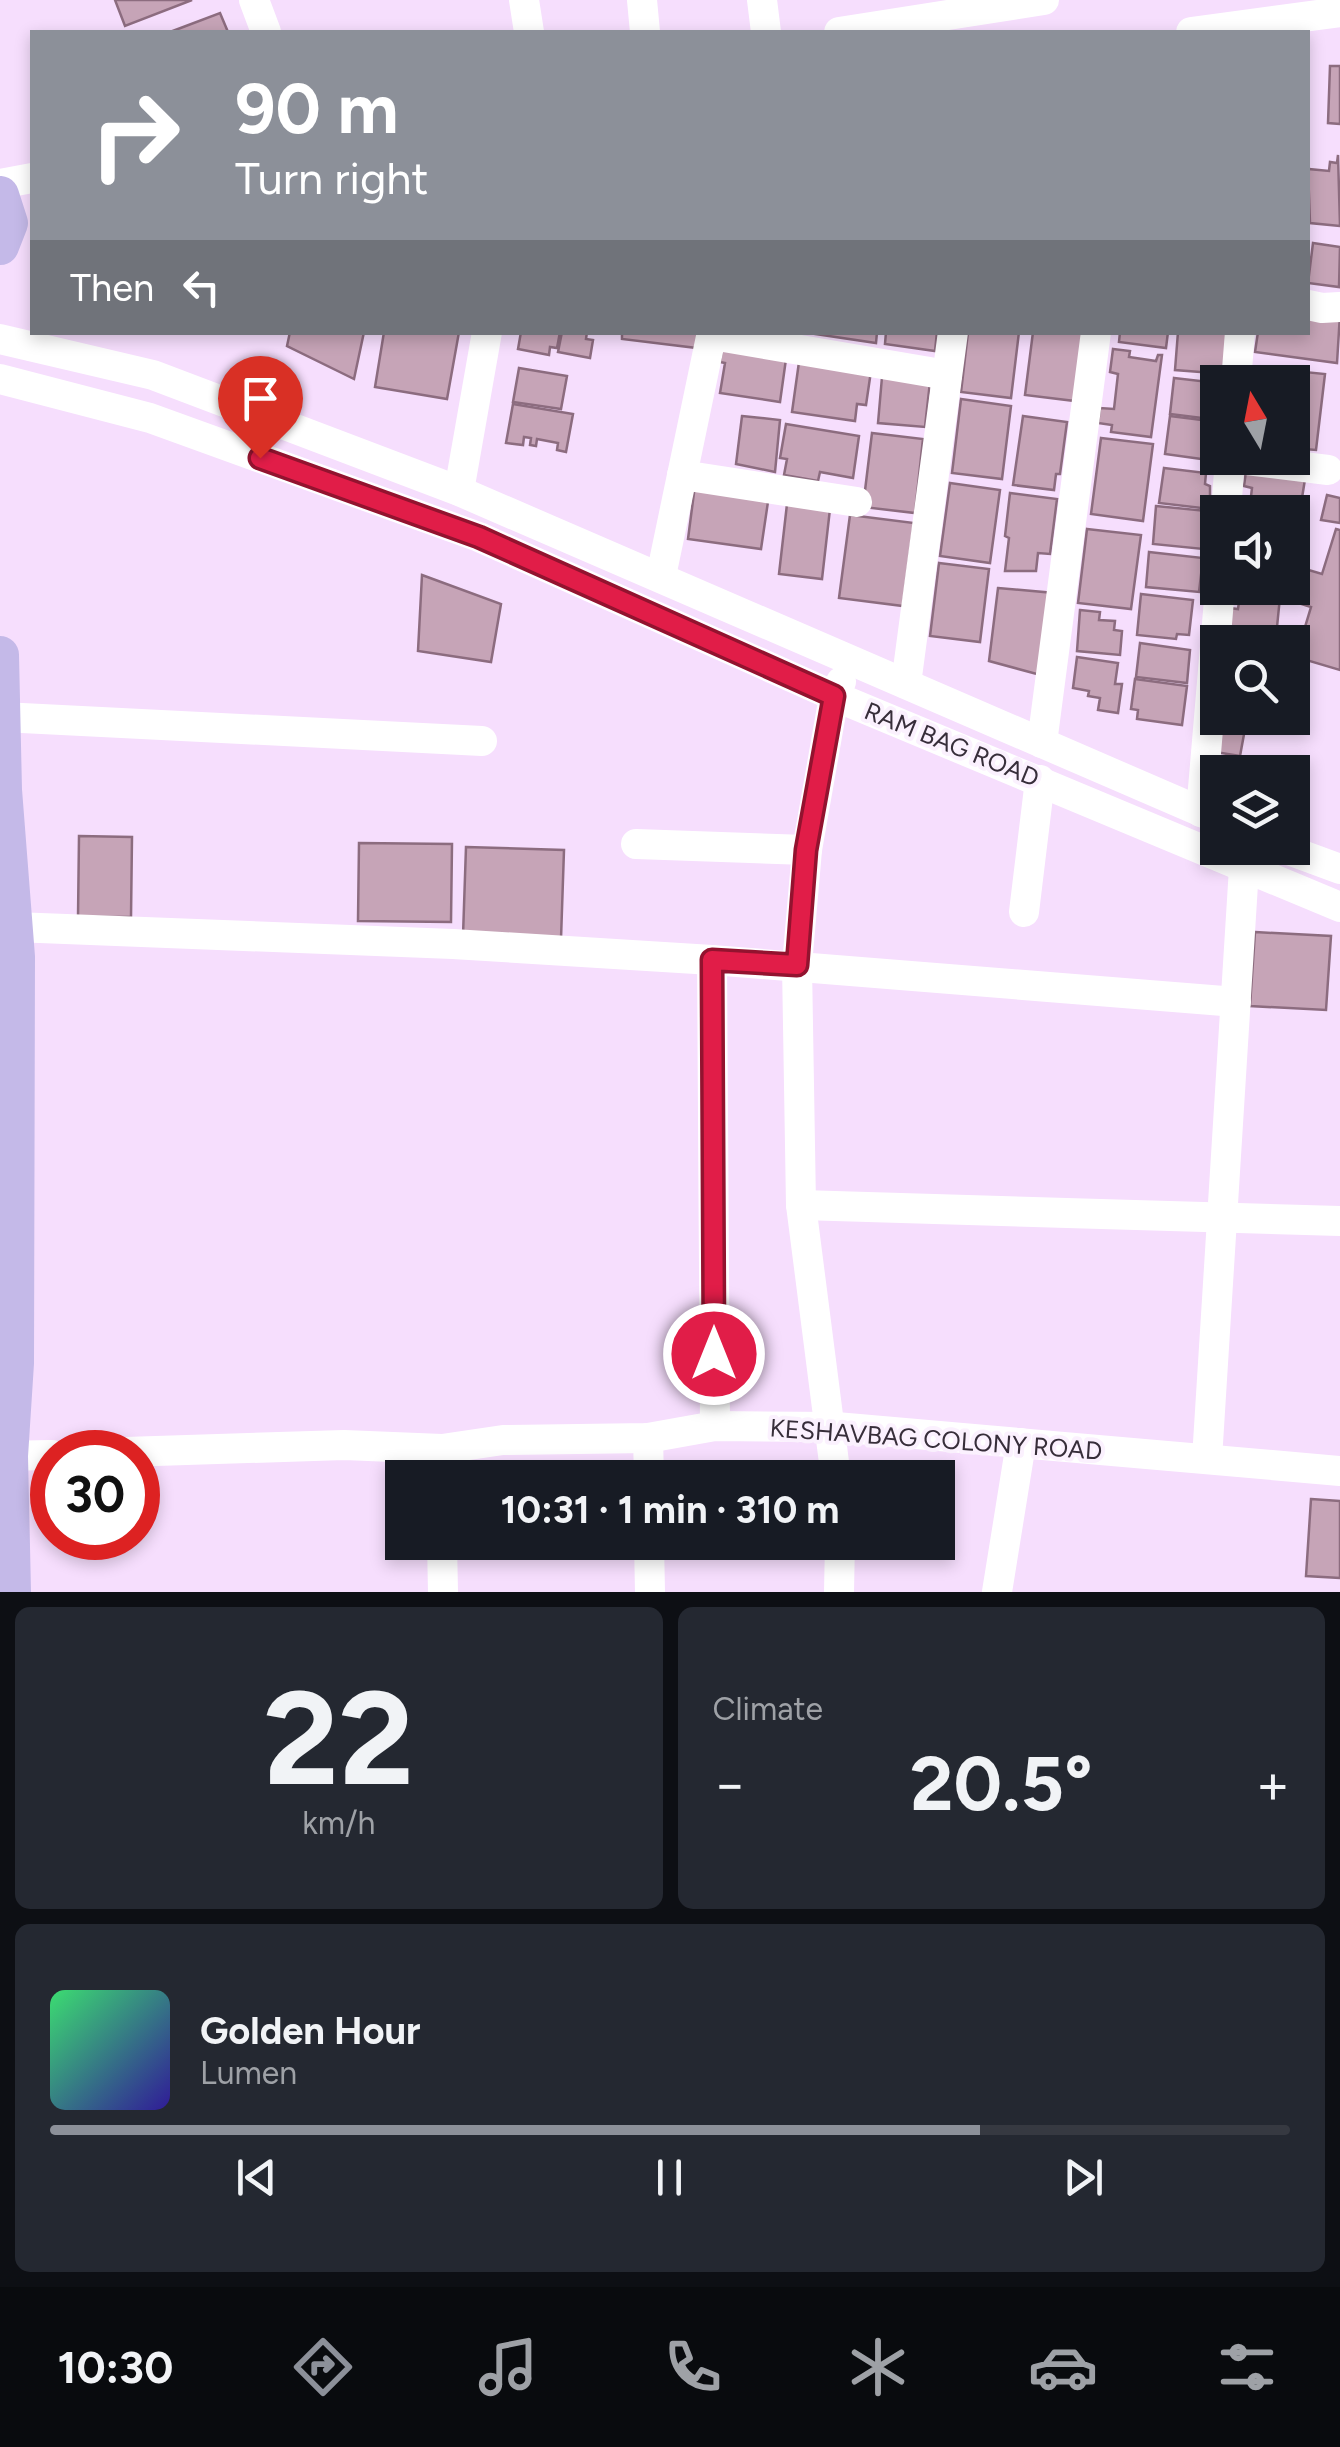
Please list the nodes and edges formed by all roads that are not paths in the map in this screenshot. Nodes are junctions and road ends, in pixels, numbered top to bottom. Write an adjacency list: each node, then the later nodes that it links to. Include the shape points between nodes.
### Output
1 (254, 0): 9 (street)
2 (524, 0): 10 (street)
3 (642, 0): 11 (street)
4 (762, 0): 12 (street)
5 (1027, 1): 7 (street)
6 (1278, 10): 8 (street); 14 (street)
7 (907, 11): 13 (street)
8 (1340, 12)
9 (265, 30)
10 (529, 30)
11 (645, 30)
12 (766, 30)
13 (845, 30)
14 (1199, 30)
15 (30, 178): 16 (street)
16 (0, 184)
17 (0, 195): 18 (main road)
18 (13, 238)
19 (1310, 305): 20 (street)
20 (1340, 307)
21 (487, 335): 34 (street)
22 (712, 335): 33 (street)
23 (718, 335): 29 (street)
24 (953, 335): 29 (street)
25 (1096, 335): 44 (street)
26 (1240, 335): 28 (street)
27 (0, 338): 34 (street, RAM BAG ROAD, via 153,375)
28 (1237, 365)
29 (947, 374): 40 (street)
30 (0, 380): 41 (street, RAM BAG ROAD, via 150,418 479,537)
31 (1310, 468): 32 (street)
32 (1328, 470)
33 (682, 475): 35 (street); 36 (street)
34 (459, 491): 36 (street, RAM BAG ROAD)
35 (857, 502)
36 (661, 576): 39 (street, RAM BAG ROAD)
37 (1219, 605): 45 (street)
38 (0, 655): 42 (main road)
39 (853, 662): 40 (street, RAM BAG ROAD); 41 (street)
40 (906, 684): 44 (street, RAM BAG ROAD)
41 (834, 696): 46 (street, RAM BAG ROAD); 49 (street)
42 (2, 717): 43 (street); 55 (main road)
43 (482, 741)
44 (1042, 744): 47 (street, RAM BAG ROAD)
45 (1212, 755)
46 (1040, 780): 51 (street, RAM BAG ROAD); 54 (street)
47 (1200, 812)
48 (636, 844): 49 (street)
49 (806, 850): 57 (street)
50 (1310, 858): 52 (street)
51 (1244, 868): 53 (street, RAM BAG ROAD); 58 (street)
52 (1340, 869)
53 (1340, 907)
54 (1024, 912)
55 (10, 947): 56 (street, via 434,943); 68 (main road, via 15,1363)
56 (712, 960): 57 (street); 62 (street)
57 (797, 965): 58 (street); 59 (street)
58 (1236, 1002): 60 (street)
59 (801, 1205): 60 (street); 63 (street)
60 (1222, 1217): 61 (street); 69 (street)
61 (1340, 1221)
62 (715, 1426): 63 (street, KESHAVBAG COLONY ROAD); 64 (street, KESHAVBAG COLONY ROAD)
63 (828, 1427): 65 (street, KESHAVBAG COLONY ROAD); 73 (street)
64 (648, 1438): 71 (street, KESHAVBAG COLONY ROAD, via 503,1440); 72 (street)
65 (1021, 1443): 69 (street, KESHAVBAG COLONY ROAD); 82 (street)
66 (160, 1451): 70 (street, KESHAVBAG COLONY ROAD, via 344,1445)
67 (30, 1455): 68 (street)
68 (5, 1456): 78 (main road)
69 (1207, 1459): 74 (street, KESHAVBAG COLONY ROAD)
70 (424, 1460)
71 (448, 1460)
72 (648, 1460)
73 (833, 1460)
74 (1340, 1471)
75 (443, 1560): 79 (street)
76 (649, 1560): 80 (street)
77 (839, 1560): 81 (street)
78 (12, 1592)
79 (444, 1592)
80 (650, 1592)
81 (838, 1592)
82 (997, 1592)

